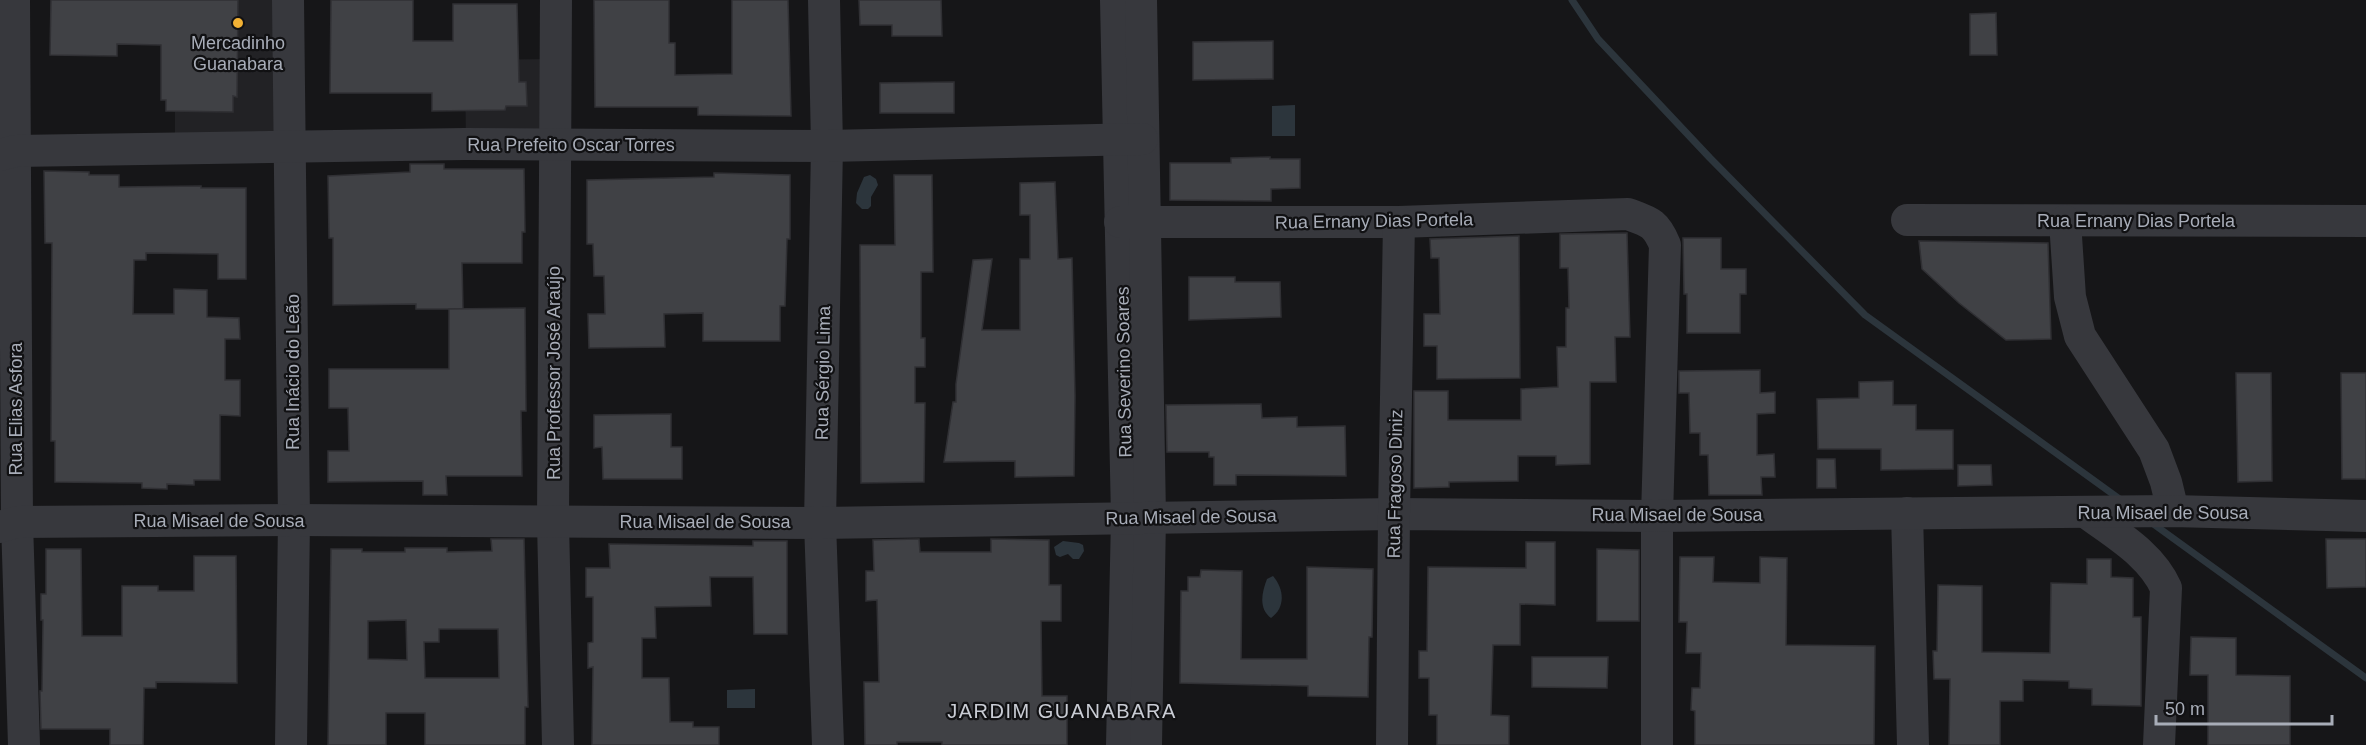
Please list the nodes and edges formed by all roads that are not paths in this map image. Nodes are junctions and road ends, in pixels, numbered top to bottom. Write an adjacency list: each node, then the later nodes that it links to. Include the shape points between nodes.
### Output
1 (14, 0): 11 (street, Rua Elias Asfora)
2 (288, 0): 9 (street, Rua Inácio do Leão)
3 (556, 0): 8 (street, Rua Professor José Araújo)
4 (824, 0): 10 (street, Rua Sérgio Lima)
5 (1116, 0): 7 (street, Rua Severino Soares)
6 (1141, 0): 7 (street, Rua Severino Soares)
7 (1130, 139): 10 (street, Rua Prefeito Oscar Torres); 15 (street, Rua Severino Soares)
8 (554, 145): 9 (street, Rua Prefeito Oscar Torres); 10 (street, Rua Prefeito Oscar Torres); 25 (street, Rua Professor José Araújo)
9 (291, 146): 11 (street, Rua Prefeito Oscar Torres); 24 (street, Rua Inácio do Leão)
10 (827, 146): 26 (street, Rua Sérgio Lima)
11 (7, 153): 27 (street, Rua Elias Asfora)
12 (1906, 220): 14 (street, Rua Ernany Dias Portela)
13 (2366, 220): 14 (street, Rua Ernany Dias Portela)
14 (2065, 221): 17 (street, via 2070,297 2080,336 2154,450 2166,482)
15 (1132, 222): 16 (street, Rua Ernany Dias Portela); 23 (street, Rua Severino Soares)
16 (1399, 222): 20 (street, Rua Fragoso Diniz); 21 (street, Rua Ernany Dias Portela, via 1628,214 1652,222 1665,245)
17 (2167, 511): 19 (street, Rua Misael de Sousa); 22 (street, Rua Misael de Sousa)
18 (1908, 513): 19 (street, Rua Misael de Sousa); 21 (street, Rua Misael de Sousa); 36 (street)
19 (2087, 513): 37 (street, via 2148,560 2166,588)
20 (1394, 514): 21 (street, Rua Misael de Sousa); 23 (street, Rua Misael de Sousa); 34 (street, Rua Fragoso Diniz)
21 (1658, 516): 35 (street)
22 (2366, 516)
23 (1138, 518): 26 (street, Rua Misael de Sousa); 32 (street, Rua Severino Soares); 33 (street, Rua Severino Soares)
24 (294, 520): 25 (street, Rua Misael de Sousa); 27 (street, Rua Misael de Sousa); 29 (street, Rua Inácio do Leão)
25 (553, 522): 26 (street, Rua Misael de Sousa); 30 (street, Rua Professor José Araújo)
26 (820, 523): 31 (street, Rua Sérgio Lima)
27 (8, 524): 28 (street, Rua Elias Asfora)
28 (24, 745)
29 (291, 745)
30 (558, 745)
31 (828, 745)
32 (1122, 745)
33 (1146, 745)
34 (1392, 745)
35 (1657, 745)
36 (1913, 745)
37 (2159, 745)

